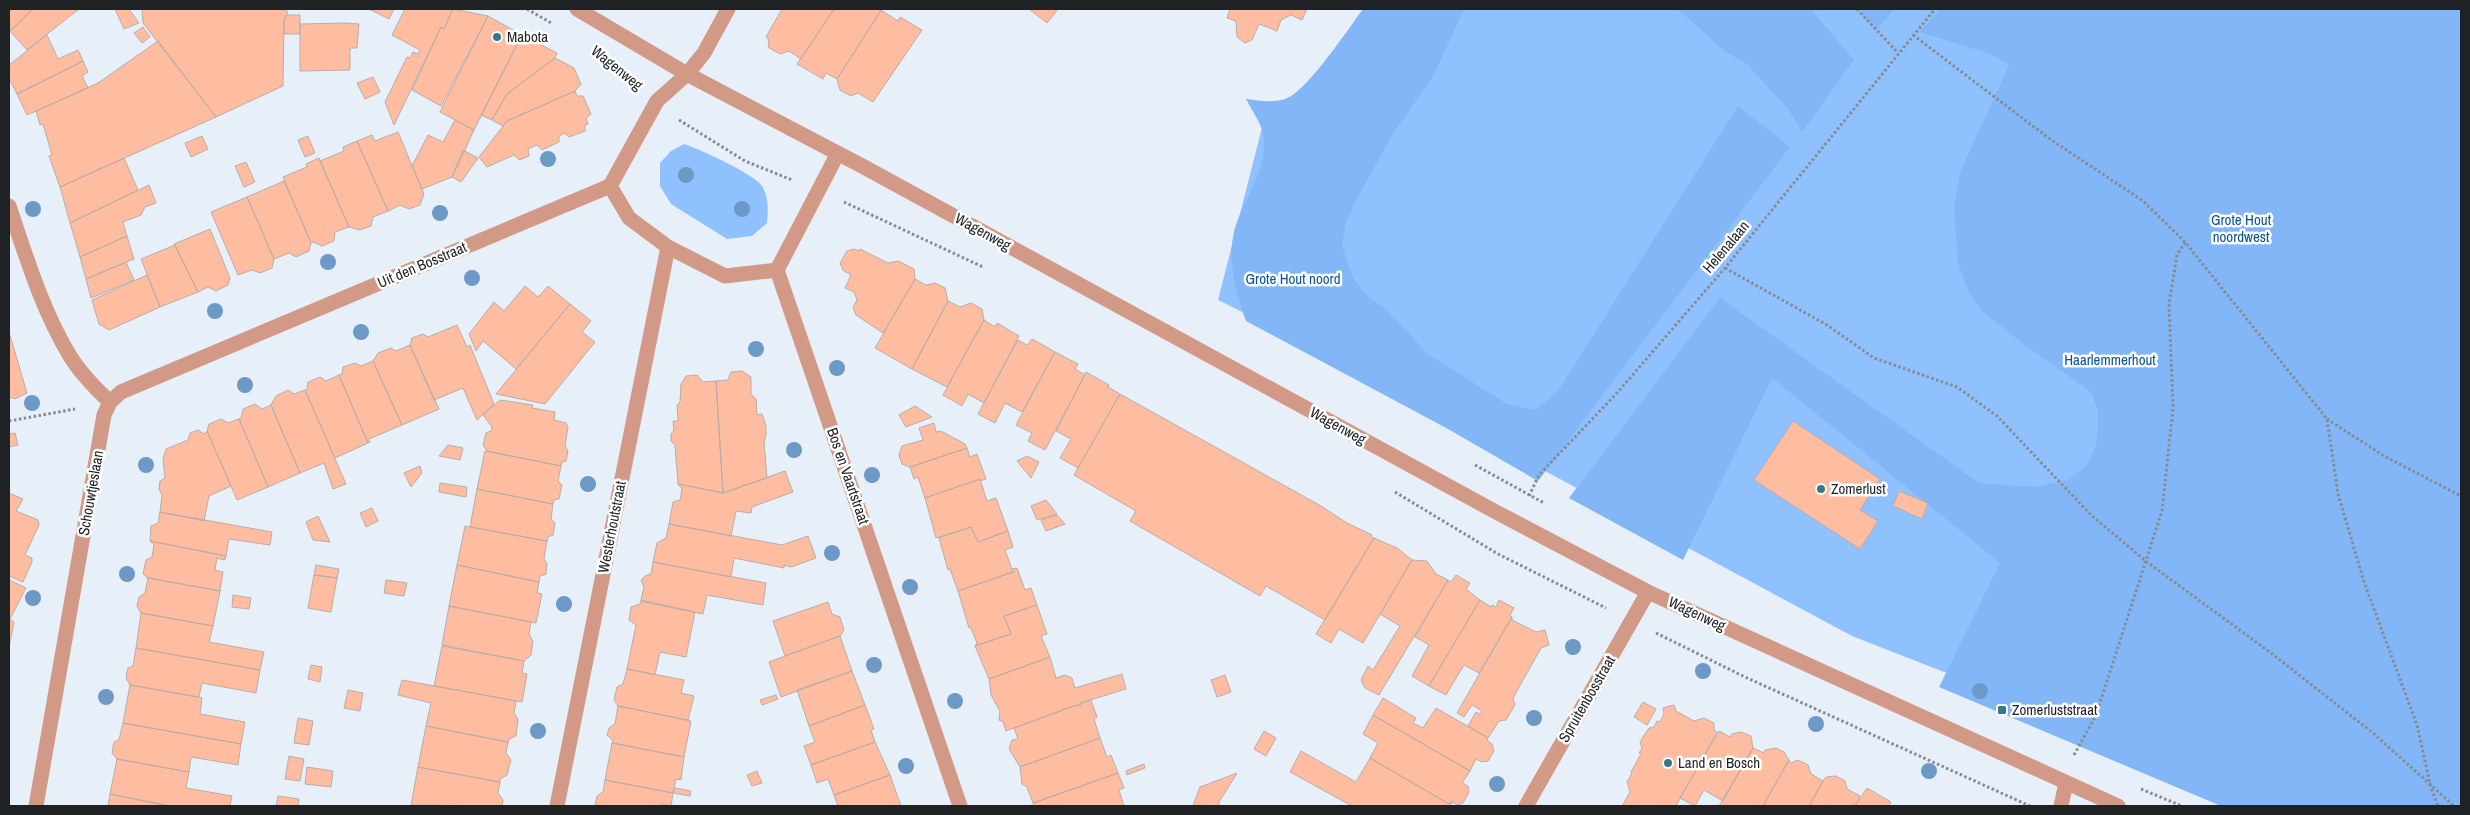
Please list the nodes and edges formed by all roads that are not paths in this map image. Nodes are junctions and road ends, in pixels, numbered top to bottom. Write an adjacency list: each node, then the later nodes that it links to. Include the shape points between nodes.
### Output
1 (577, 9): 3 (street, Wagenweg)
2 (728, 9): 3 (street, via 704,53)
3 (687, 74): 4 (street, Wagenweg); 5 (street, via 656,101)
4 (838, 153): 8 (street); 10 (street, Wagenweg)
5 (610, 186): 7 (street, via 629,218); 9 (street, Uit den Bosstraat, via 121,392)
6 (9, 206): 9 (street, via 61,339 86,378)
7 (668, 247): 8 (street, via 725,276); 13 (street, Westerhoutstraat)
8 (777, 270): 14 (street, Bos en Vaartstraat)
9 (110, 402): 12 (street, Schouwtjeslaan, via 104,415)
10 (1648, 592): 11 (street, Wagenweg); 15 (street, Spruitenbosstraat)
11 (2066, 783): 16 (street); 17 (street, Wagenweg)
12 (36, 806)
13 (557, 806)
14 (960, 806)
15 (1526, 806)
16 (2061, 806)
17 (2118, 806)

